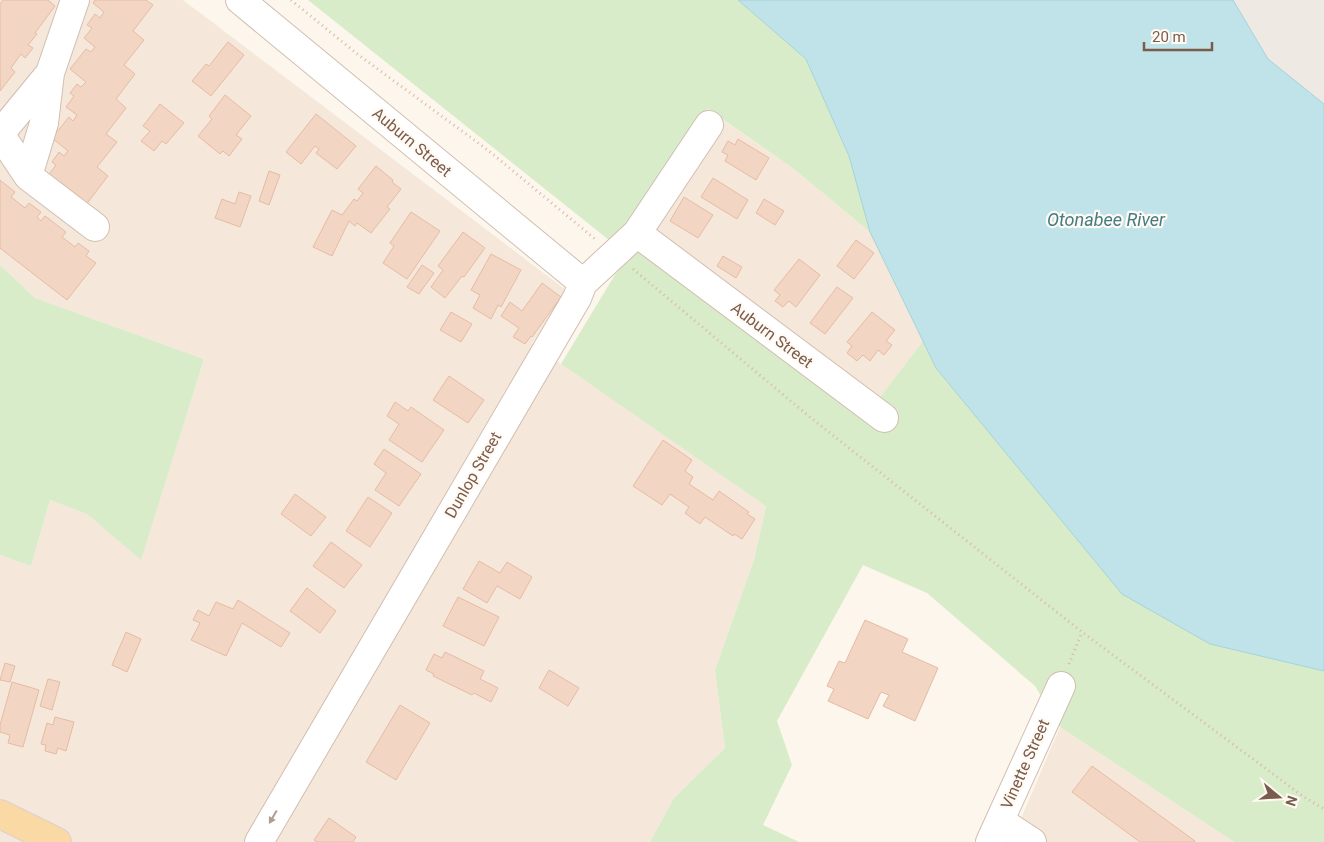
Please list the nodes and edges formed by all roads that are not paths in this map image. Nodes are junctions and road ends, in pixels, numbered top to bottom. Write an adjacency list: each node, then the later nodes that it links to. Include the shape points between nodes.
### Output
1 (75, 0): 3 (street)
2 (240, 0): 9 (street, Auburn Street)
3 (50, 73): 5 (street); 6 (street, via 44,123)
4 (709, 125): 8 (street, Dunlop Street)
5 (0, 134): 6 (street)
6 (28, 176): 7 (street)
7 (95, 227)
8 (637, 233): 9 (street, Dunlop Street); 10 (street, Auburn Street)
9 (583, 283): 15 (street, Dunlop Street, one-way to 15)
10 (884, 418)
11 (1060, 686): 13 (street, Vinette Street)
12 (0, 814): 14 (main road)
13 (995, 832): 16 (street)
14 (57, 842)
15 (259, 842)
16 (1032, 842)

